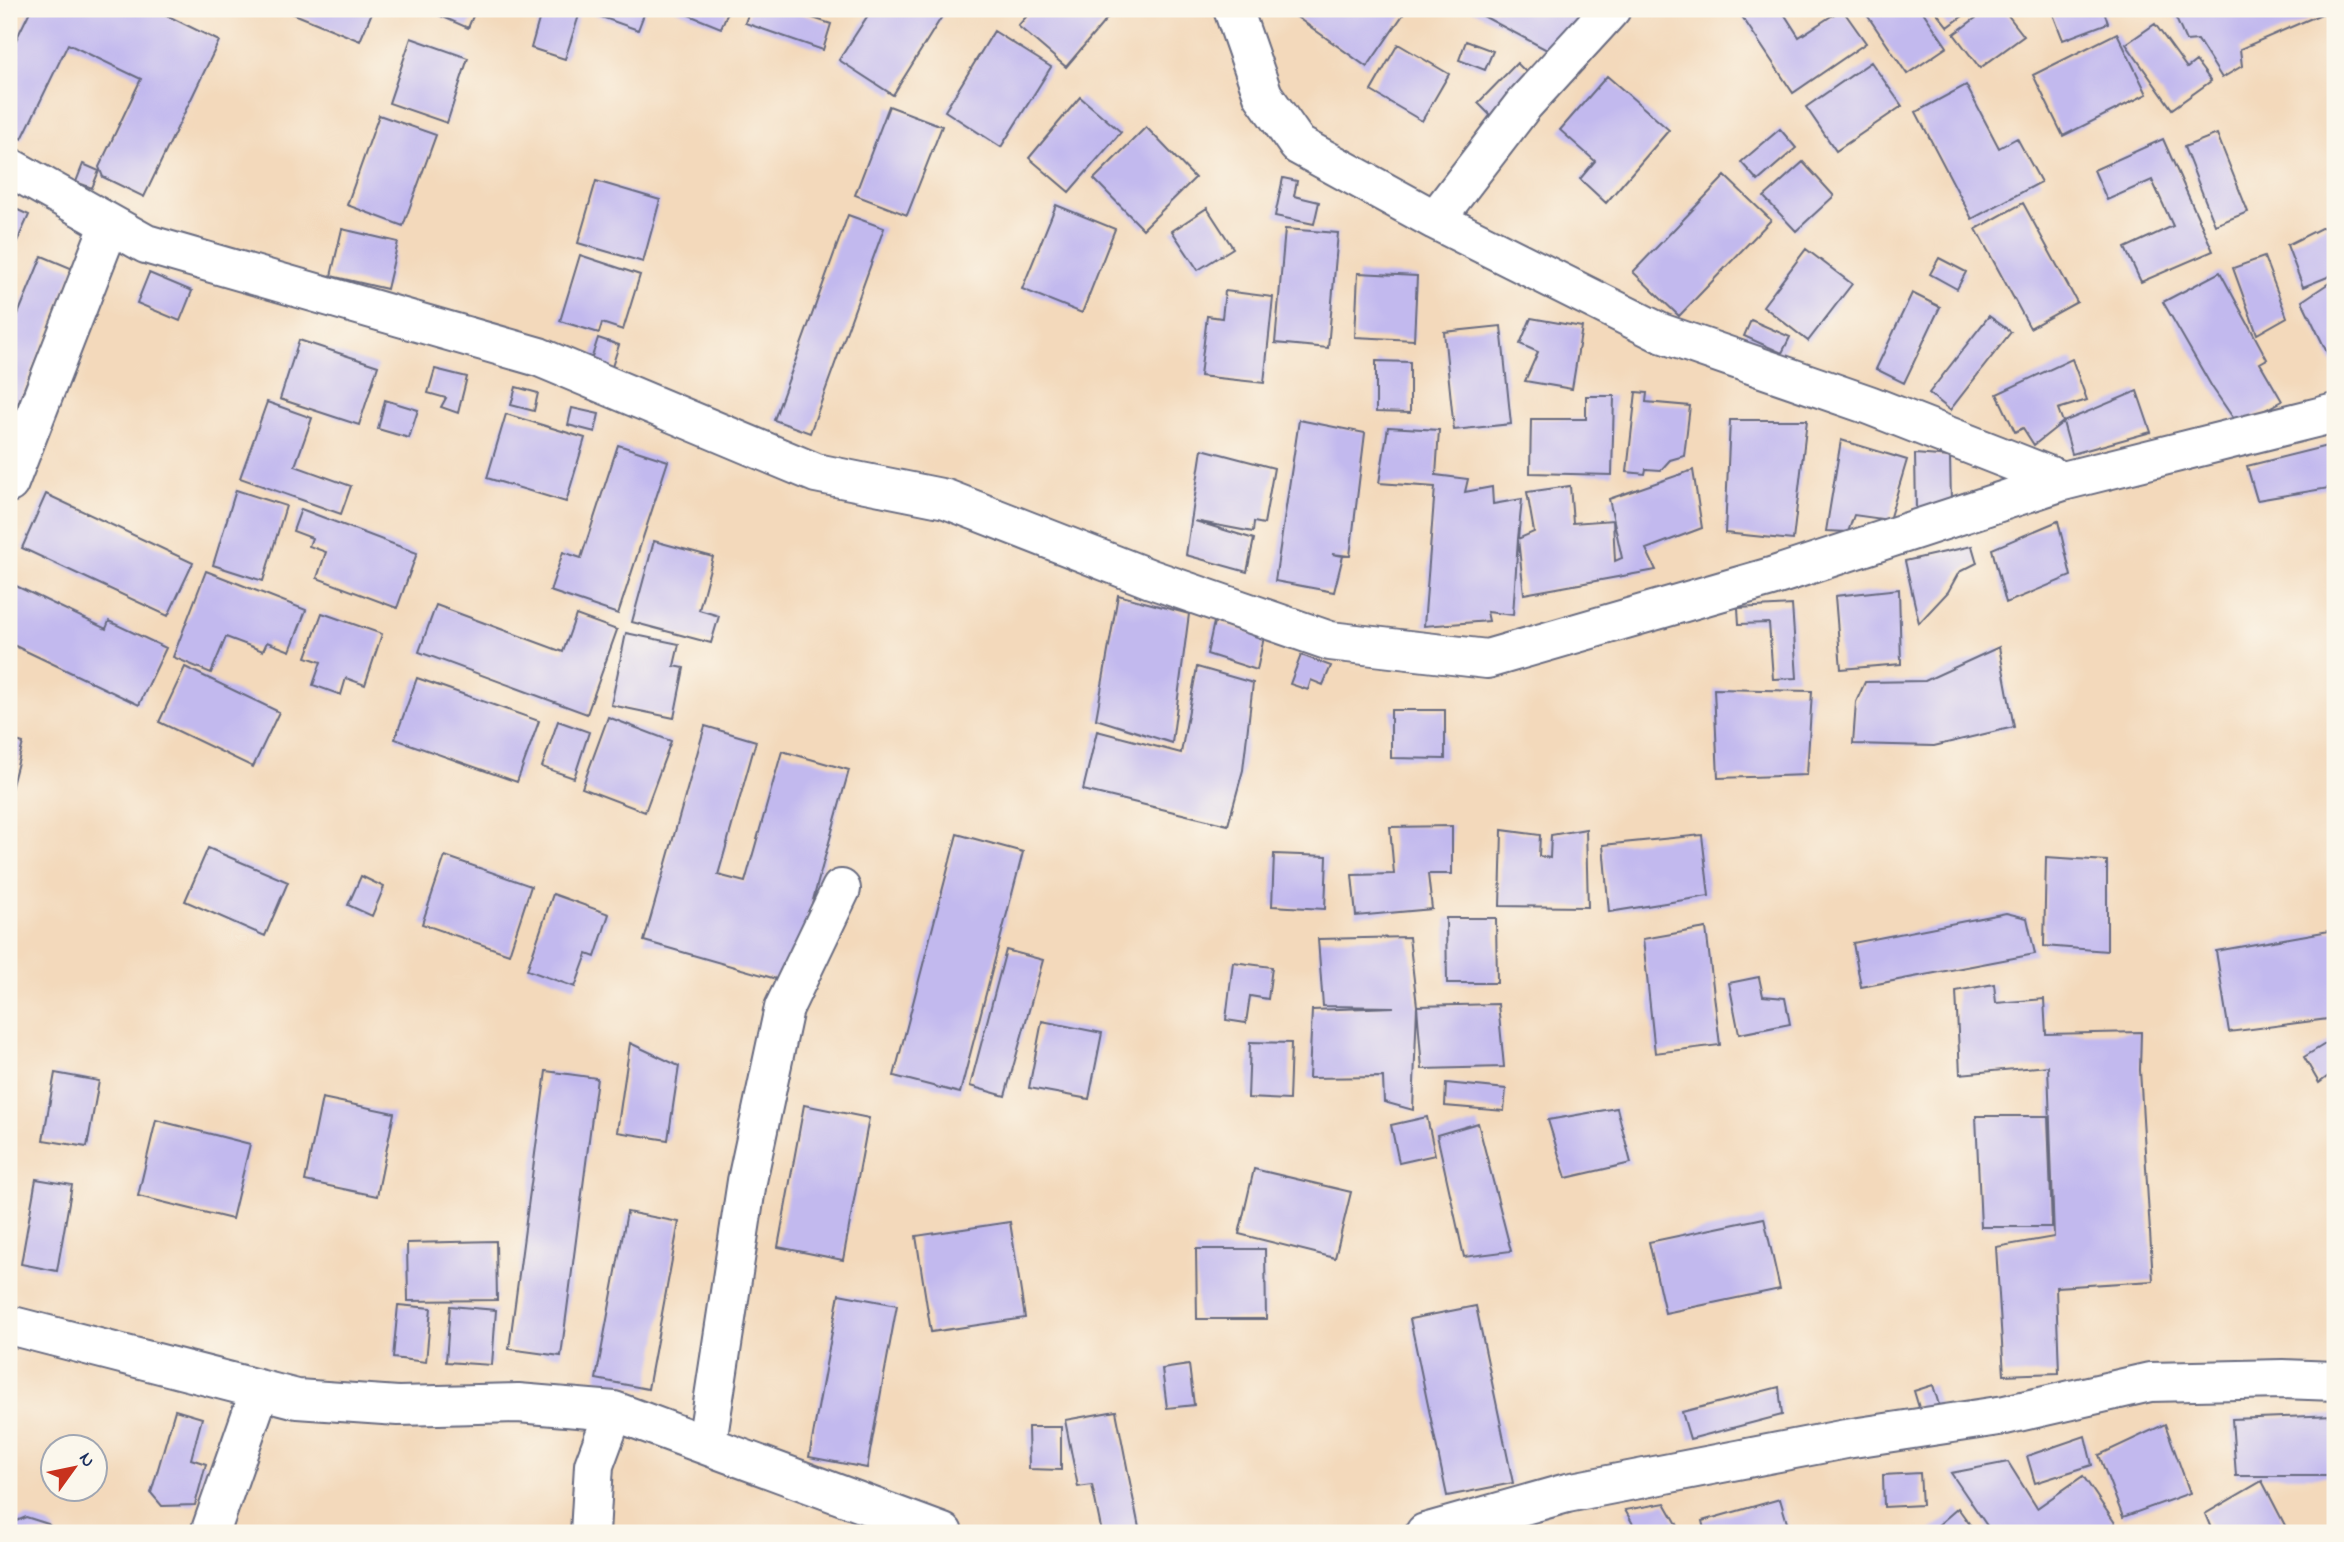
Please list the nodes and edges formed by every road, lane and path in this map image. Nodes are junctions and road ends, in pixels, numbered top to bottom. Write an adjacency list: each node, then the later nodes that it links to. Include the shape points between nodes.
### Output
1 (1233, 9): 4 (street, via 1263,95 1298,145)
2 (1611, 9): 4 (street, via 1524,104)
3 (9, 167): 5 (street)
4 (1435, 220): 7 (street, via 1661,333 1869,405)
5 (110, 224): 7 (street, via 146,244 539,357 816,472 946,499 1151,579 1330,641 1488,659 1771,577); 8 (street)
6 (2335, 414): 7 (street)
7 (2063, 481)
8 (9, 483)
9 (841, 890): 14 (street, via 784,1008 747,1181)
10 (9, 1325): 12 (street)
11 (2335, 1381): 18 (street, via 2150,1382 2005,1415 1846,1439 1567,1493)
12 (260, 1390): 13 (street, via 298,1399 398,1406 518,1403); 15 (street)
13 (614, 1411): 14 (street); 16 (street, via 594,1465)
14 (707, 1443): 17 (street)
15 (209, 1533)
16 (590, 1533)
17 (943, 1533)
18 (1425, 1533)

